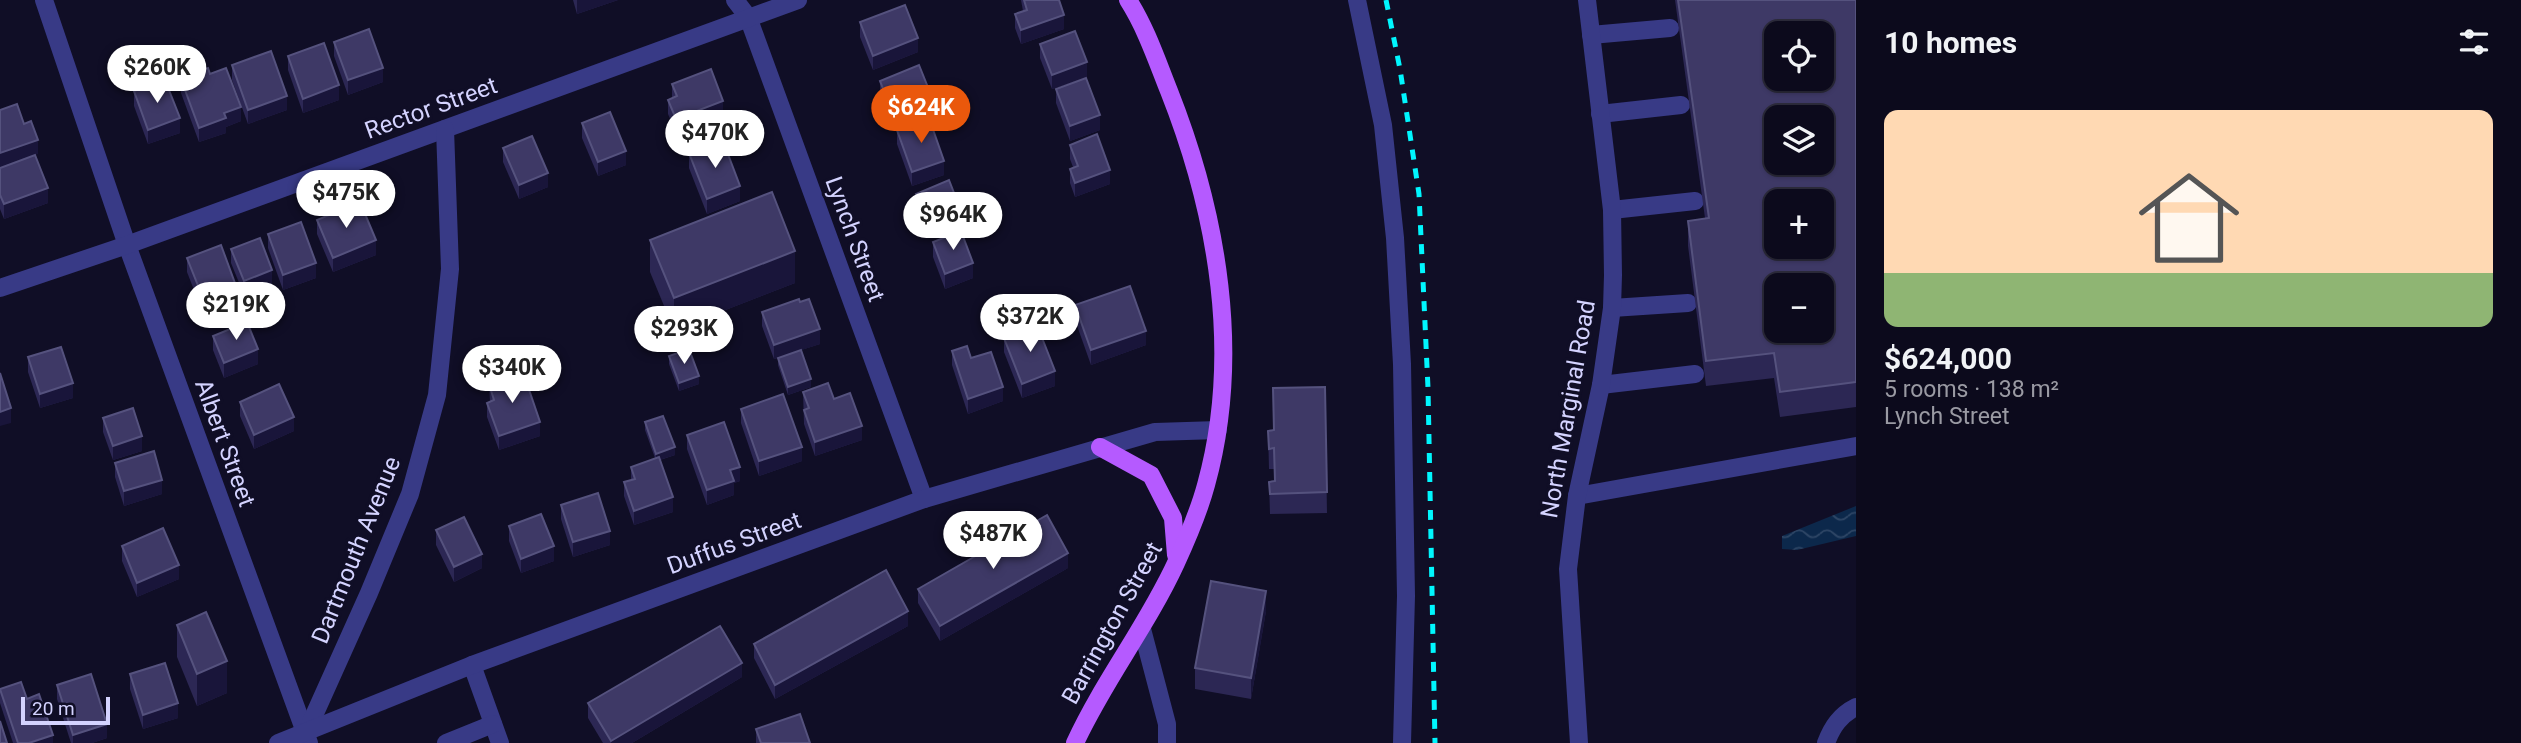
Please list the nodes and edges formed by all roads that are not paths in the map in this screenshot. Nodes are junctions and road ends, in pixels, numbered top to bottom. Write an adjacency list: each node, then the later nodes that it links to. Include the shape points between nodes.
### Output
1 (44, 0): 15 (street, Albert Street)
2 (735, 0): 7 (street, Lynch Street)
3 (798, 0): 7 (street, Rector Street)
4 (1128, 0): 21 (main road, Barrington Street, via 1181,122 1205,206 1220,286 1225,352)
5 (1357, 0): 37 (street, via 1383,125 1395,238 1406,596)
6 (1587, 0): 9 (street, North Marginal Road)
7 (748, 17): 12 (street, Rector Street); 25 (street, Lynch Street)
8 (1670, 27): 9 (street)
9 (1591, 36): 11 (street, North Marginal Road)
10 (1681, 105): 11 (street)
11 (1600, 114): 14 (street, North Marginal Road)
12 (445, 129): 15 (street, Rector Street); 31 (street, Dartmouth Avenue, via 450,269 437,395 410,494)
13 (1695, 201): 14 (street)
14 (1612, 210): 18 (street, North Marginal Road)
15 (127, 245): 16 (street, Rector Street); 31 (street, Albert Street)
16 (0, 288)
17 (1688, 303): 18 (street)
18 (1612, 308): 20 (street, North Marginal Road)
19 (1695, 374): 20 (street)
20 (1601, 385): 24 (street, North Marginal Road)
21 (1218, 430): 23 (street, Duffus Street, via 1155,432); 26 (main road, Barrington Street, via 1206,486)
22 (1856, 446): 24 (street)
23 (1100, 447): 25 (street, Duffus Street); 26 (main road, via 1151,475 1173,519)
24 (1577, 496): 38 (street, North Marginal Road, via 1568,569)
25 (924, 499): 28 (street, Duffus Street)
26 (1177, 561): 27 (main road, Barrington Street)
27 (1142, 629): 35 (main road, Barrington Street); 36 (street, via 1167,724)
28 (472, 665): 30 (street); 31 (street, Duffus Street)
29 (1856, 707): 39 (street, via 1844,713)
30 (493, 724): 33 (street); 34 (street)
31 (305, 741): 32 (street, Duffus Street)
32 (278, 743)
33 (446, 743)
34 (500, 743)
35 (1075, 743)
36 (1167, 743)
37 (1402, 743)
38 (1578, 743)
39 (1826, 743)

